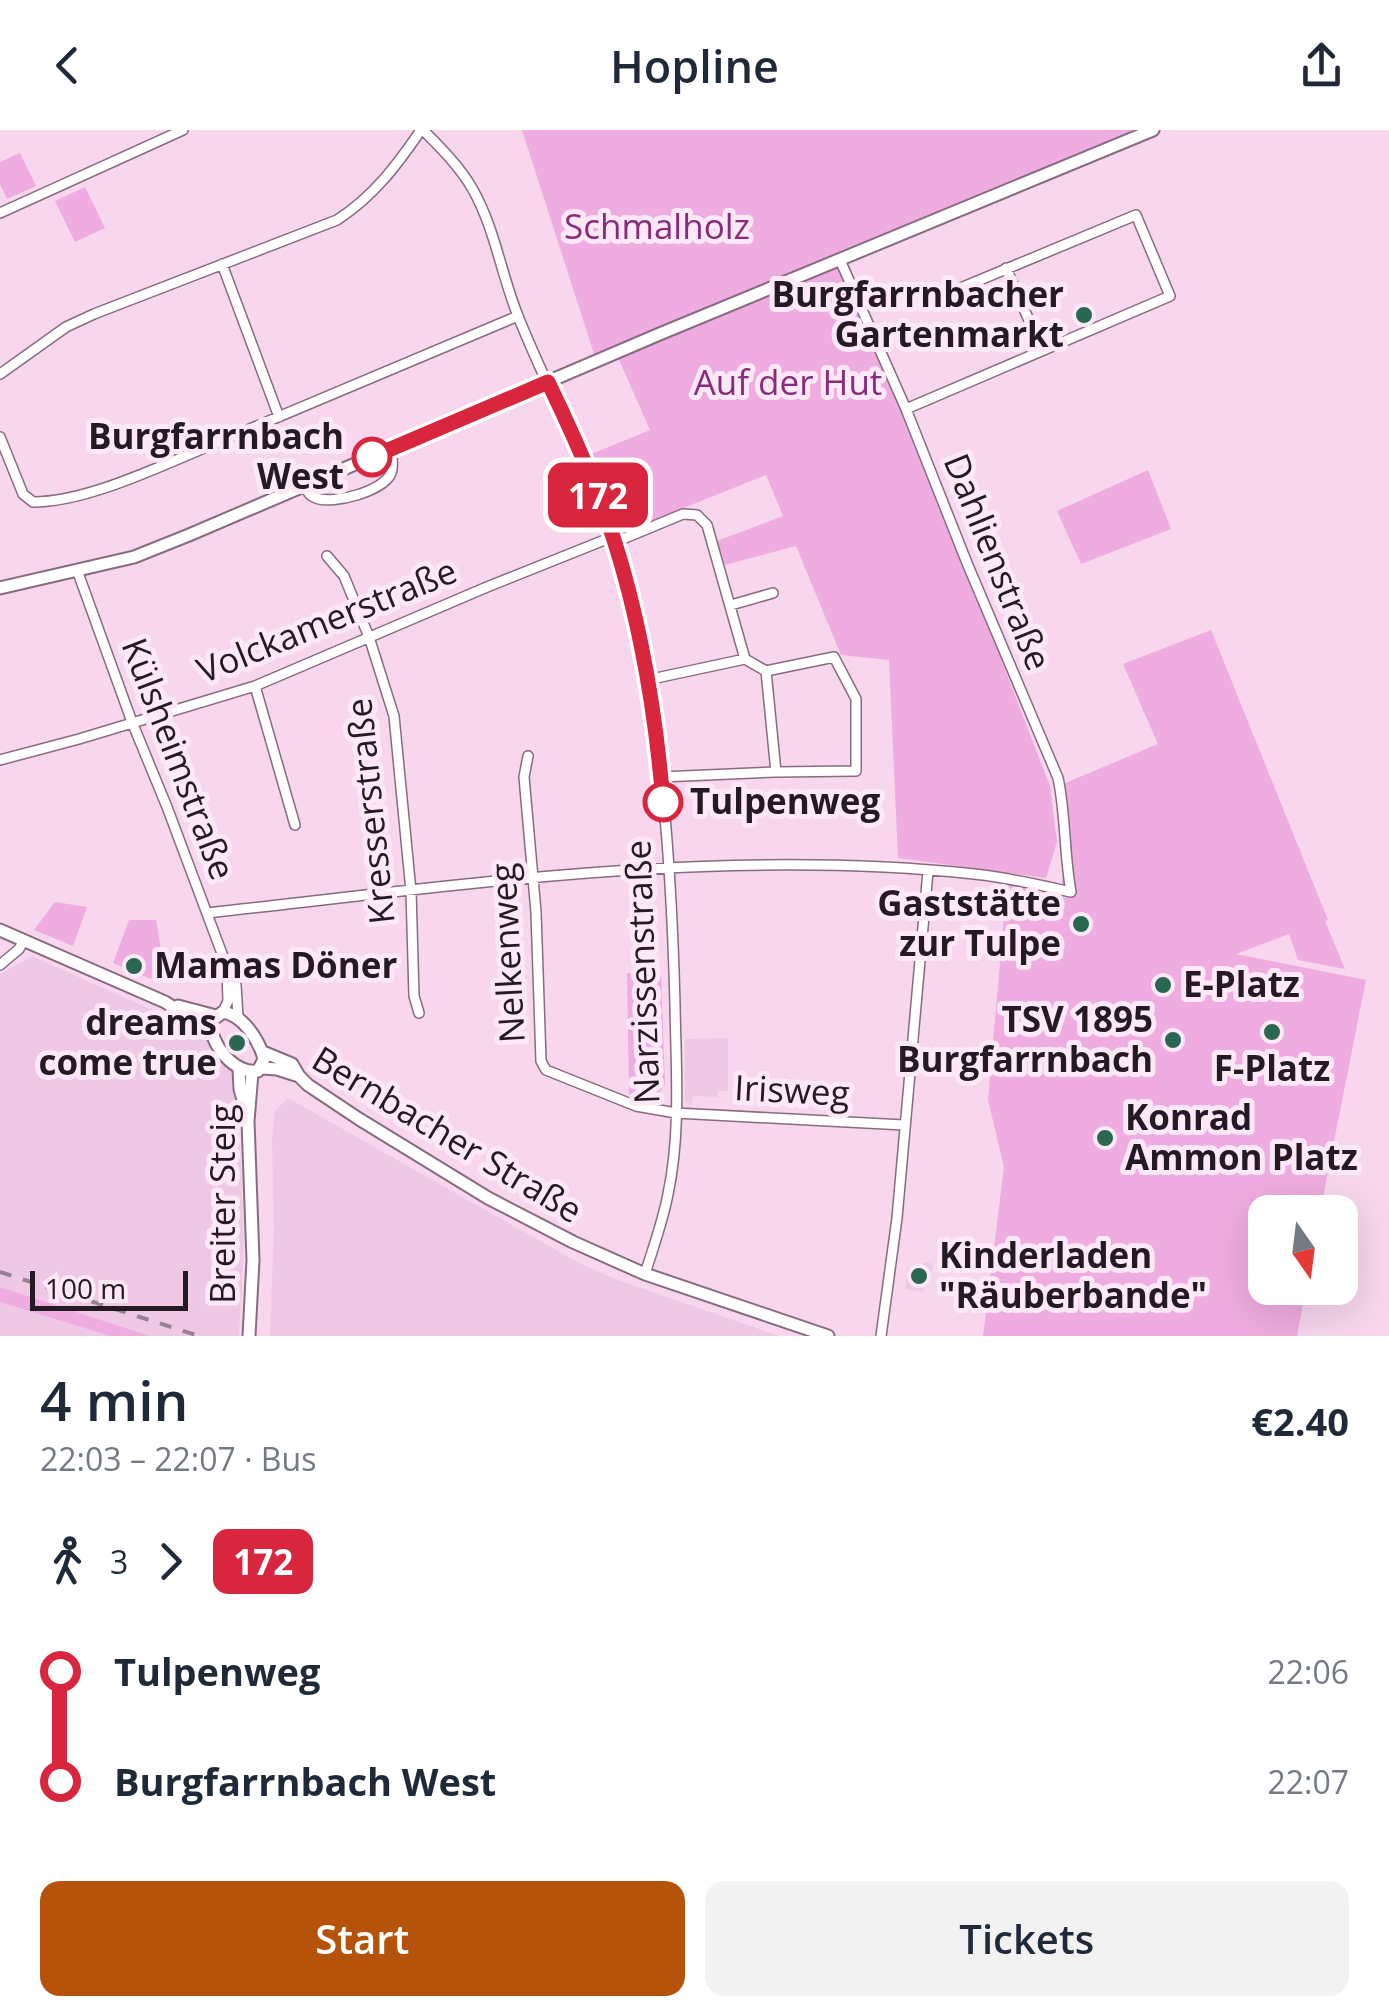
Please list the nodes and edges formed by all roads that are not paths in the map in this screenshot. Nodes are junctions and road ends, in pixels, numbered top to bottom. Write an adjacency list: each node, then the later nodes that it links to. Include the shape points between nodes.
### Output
1 (183, 130): 4 (street)
2 (422, 130): 6 (street, via 392,172 348,213); 9 (street, Narzissenstraße, via 472,188)
3 (1154, 130): 5 (street)
4 (0, 213)
5 (840, 260): 12 (street); 13 (street, Dahlienstraße)
6 (222, 264): 11 (street, via 94,314); 14 (street)
7 (1006, 268): 8 (street); 10 (street); 10 (street, via 1136,215 1170,296)
8 (928, 302)
9 (518, 316): 12 (street, Narzissenstraße); 14 (street)
10 (1042, 350): 13 (street)
11 (0, 374)
12 (548, 382): 16 (street); 18 (street, Narzissenstraße)
13 (906, 410): 36 (street, Dahlienstraße, via 1058,778 1071,892)
14 (278, 416): 15 (street, via 49,502 23,494)
15 (0, 437)
16 (392, 449): 17 (street); 17 (street, via 392,471 380,485 333,501 314,498)
17 (304, 487): 20 (street, via 134,557)
18 (613, 540): 23 (street, Volckamerstraße, via 697,515 707,525); 24 (street, Volckamerstraße); 27 (street, Narzissenstraße)
19 (328, 556): 24 (street, Kresserstraße, via 344,576)
20 (78, 570): 21 (street); 29 (street, Külsheimstraße)
21 (0, 588)
22 (774, 593): 23 (street)
23 (730, 605): 25 (street)
24 (369, 636): 28 (street, Volckamerstraße); 38 (street, Kresserstraße, via 394,716)
25 (745, 659): 26 (street); 27 (street)
26 (766, 671): 32 (street); 32 (street, via 834,657 856,699 856,771)
27 (647, 680): 33 (street, Narzissenstraße)
28 (254, 686): 29 (street, Volckamerstraße); 34 (street)
29 (132, 722): 31 (street, Volckamerstraße); 39 (street, Külsheimstraße)
30 (528, 756): 37 (street, Nelkenweg)
31 (0, 760)
32 (776, 772): 33 (street)
33 (661, 777): 35 (street, Narzissenstraße)
34 (295, 825)
35 (668, 868): 36 (street, via 820,864); 37 (street); 52 (street, Narzissenstraße)
36 (928, 871): 53 (street)
37 (533, 878): 38 (street); 52 (street, Nelkenweg, via 541,1062 592,1090)
38 (411, 891): 39 (street); 45 (street, Kresserstraße)
39 (208, 913): 43 (street, Külsheimstraße)
40 (0, 930): 41 (street)
41 (24, 940): 42 (street); 44 (street)
42 (0, 965)
43 (227, 968): 46 (street, Külsheimstraße, via 228,1001); 47 (street, Külsheimstraße, via 236,985)
44 (165, 1002): 46 (street); 48 (street)
45 (419, 1013)
46 (219, 1014): 47 (street); 48 (street)
47 (238, 1017): 49 (street)
48 (210, 1031): 50 (street, via 222,1050)
49 (262, 1052): 50 (street, Breiter Steig, via 264,1060); 51 (street, via 292,1064)
50 (251, 1070): 51 (street, Bernbacher Straße); 55 (street, Breiter Steig)
51 (299, 1076): 54 (street, Bernbacher Straße, via 488,1198)
52 (676, 1113): 53 (street, Irisweg); 54 (street, Narzissenstraße, via 669,1192)
53 (904, 1125): 57 (street)
54 (645, 1274): 56 (street, Bernbacher Straße)
55 (249, 1329)
56 (828, 1336)
57 (880, 1336)

